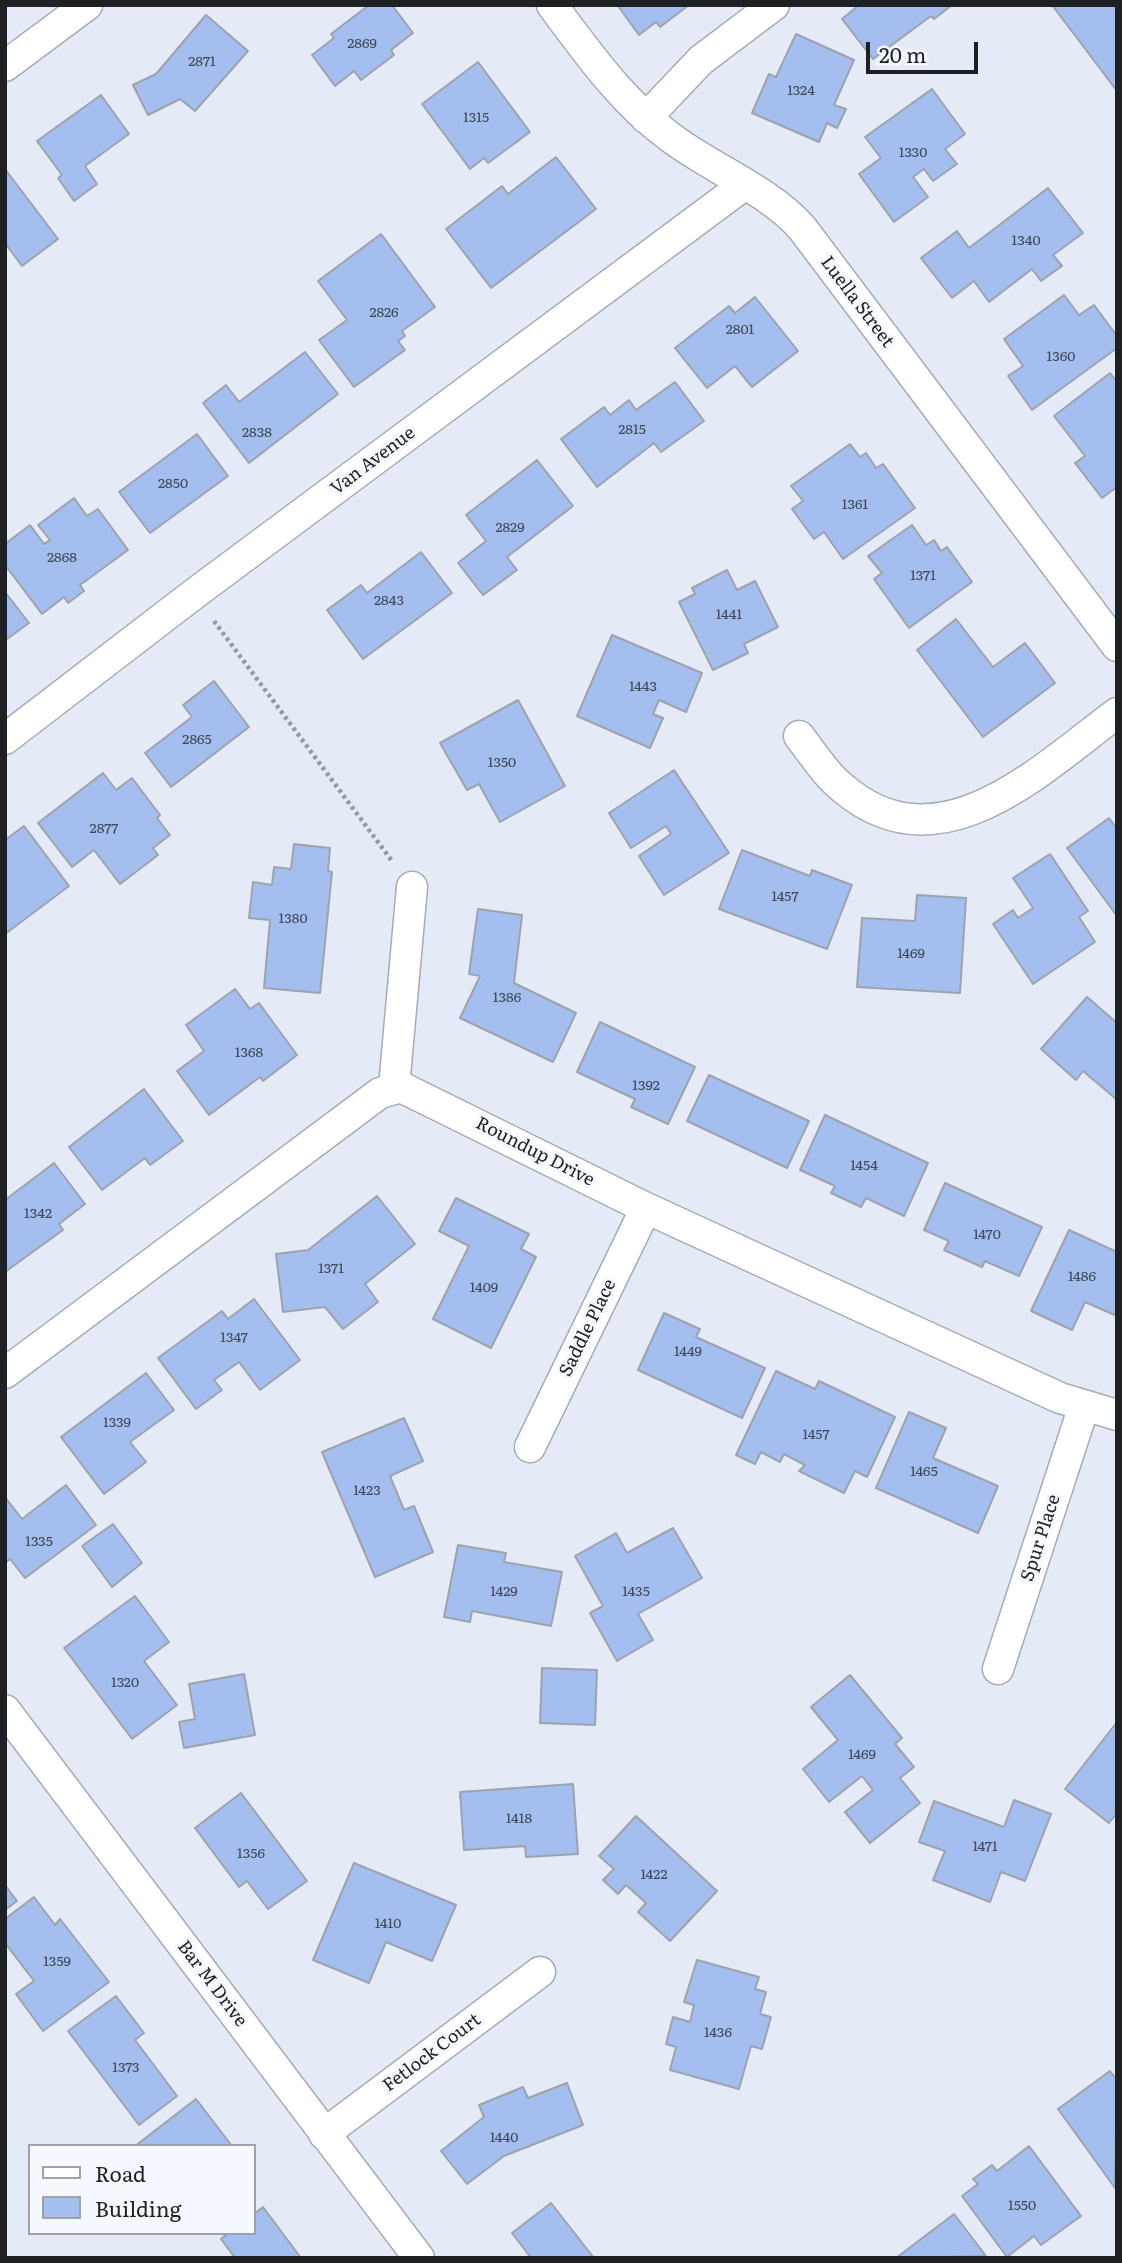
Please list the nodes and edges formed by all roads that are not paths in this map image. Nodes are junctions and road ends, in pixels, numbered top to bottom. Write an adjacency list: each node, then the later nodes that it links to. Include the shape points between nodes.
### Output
1 (86, 5): 4 (street)
2 (552, 5): 5 (street, Luella Street)
3 (774, 5): 5 (street, via 701,60)
4 (5, 66)
5 (646, 118): 6 (street, Luella Street)
6 (744, 185): 7 (street, Luella Street, via 778,205 802,228); 10 (street, Van Avenue)
7 (1117, 646)
8 (1117, 713): 9 (street, via 1009,793 962,815 936,820 909,819 859,800 828,773)
9 (799, 736)
10 (5, 739)
11 (412, 887): 12 (street)
12 (394, 1087): 13 (street, Roundup Drive, via 414,1092); 14 (street, via 373,1098)
13 (646, 1208): 15 (street, Roundup Drive); 17 (street, Saddle Place)
14 (5, 1373)
15 (1084, 1406): 16 (street, Roundup Drive); 18 (street, Spur Place)
16 (1117, 1415)
17 (530, 1447)
18 (998, 1669)
19 (5, 1710): 21 (street, Bar M Drive)
20 (540, 1972): 21 (street, Fetlock Court)
21 (324, 2134): 22 (street, Bar M Drive)
22 (419, 2258)

